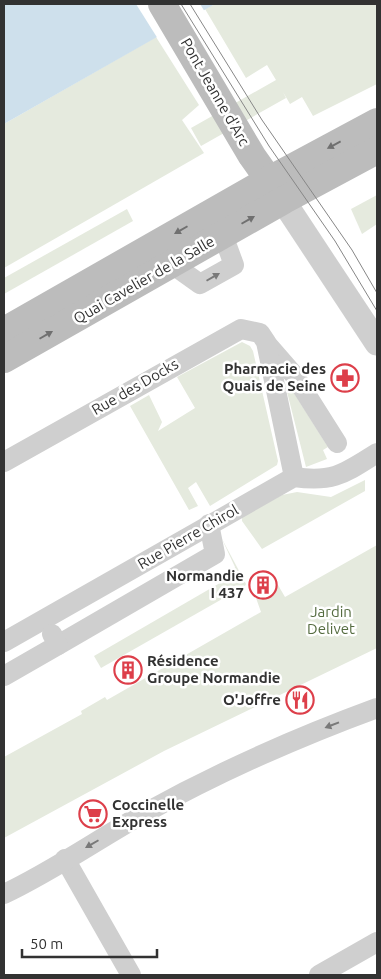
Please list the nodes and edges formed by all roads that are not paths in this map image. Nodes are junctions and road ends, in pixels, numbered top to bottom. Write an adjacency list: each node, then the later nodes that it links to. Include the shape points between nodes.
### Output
1 (162, 4): 4 (main road, Pont Jeanne d'Arc, via 252,156)
2 (377, 122): 4 (main road, one-way to 4)
3 (377, 150): 4 (main road)
4 (277, 190): 5 (main road, Quai Cavelier de la Salle, one-way to 5); 7 (street); 8 (main road, Quai Cavelier de la Salle, one-way to 4, via 223,235)
5 (4, 330)
6 (266, 342): 9 (street, Rue des Docks, via 294,375); 11 (street, Rue des Docks, via 260,333 241,329 228,334); 12 (street)
7 (377, 343)
8 (4, 359)
9 (337, 443)
10 (377, 452): 12 (street, via 331,478)
11 (4, 462)
12 (294, 477): 13 (street, Rue Pierre Chirol)
13 (208, 524): 14 (street, Rue Pierre Chirol); 16 (street, via 215,554)
14 (44, 620): 15 (street, Rue Pierre Chirol); 16 (street)
15 (4, 642)
16 (58, 645): 17 (street)
17 (4, 676)
18 (377, 708): 19 (street, one-way to 19, via 317,731 200,784)
19 (66, 859): 20 (street); 22 (street)
20 (4, 894)
21 (377, 942): 23 (street)
22 (131, 975)
23 (319, 975)

